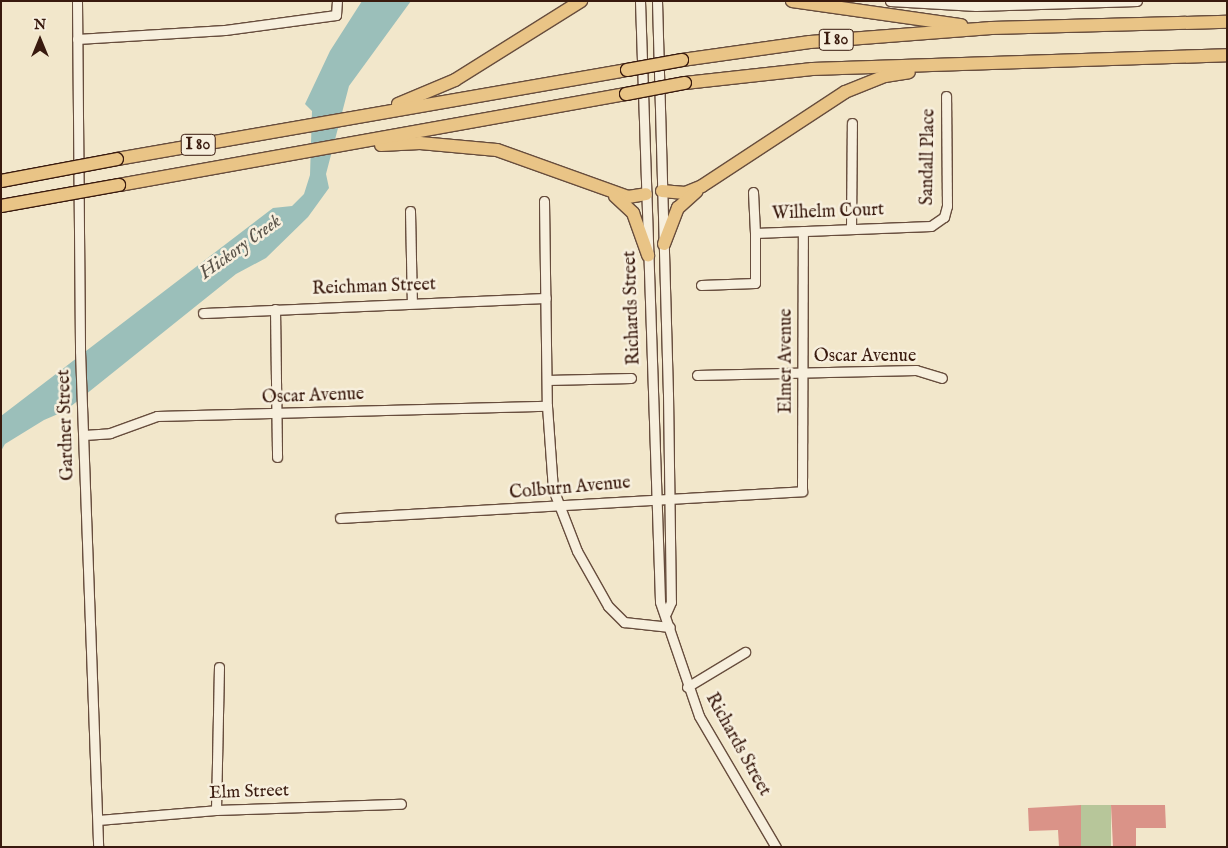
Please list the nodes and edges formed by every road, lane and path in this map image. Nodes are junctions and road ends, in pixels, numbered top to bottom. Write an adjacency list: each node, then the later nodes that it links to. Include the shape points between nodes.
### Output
1 (76, 1): 11 (street, Gardner Street)
2 (337, 1): 11 (street, via 336,15 225,30)
3 (581, 1): 15 (highway, via 455,80)
4 (640, 1): 23 (street, Richards Street)
5 (657, 1): 20 (street, Richards Street)
6 (792, 1): 10 (highway, via 851,12)
7 (890, 1): 8 (street, via 976,6)
8 (1137, 1)
9 (1227, 22): 10 (highway, I 80)
10 (991, 28): 15 (highway, I 80, bridge, via 810,42 682,60)
11 (77, 39): 45 (street, Gardner Street, via 80,351)
12 (1227, 55): 13 (highway, I 80)
13 (963, 63): 17 (highway, I 80, bridge, via 812,69 685,83); 19 (highway, via 885,76 845,92)
14 (946, 96): 27 (street, Sandall Place, via 947,206)
15 (372, 113): 18 (highway, I 80, bridge)
16 (852, 123): 28 (street)
17 (367, 142): 21 (highway, via 465,145 497,150); 25 (highway, I 80, bridge)
18 (1, 181)
19 (702, 186): 20 (highway, via 685,193); 31 (highway, via 678,208)
20 (662, 191): 23 (street); 31 (street, Richards Street)
21 (609, 192): 23 (highway, via 628,198); 32 (highway, via 633,214)
22 (753, 192): 30 (street)
23 (646, 194): 32 (street, Richards Street)
24 (544, 201): 34 (street)
25 (1, 206)
26 (410, 210): 35 (street)
27 (944, 218): 28 (street, Wilhelm Court, via 931,226)
28 (851, 228): 29 (street, Wilhelm Court)
29 (803, 231): 30 (street, Wilhelm Court); 38 (street, Elmer Avenue)
30 (755, 233): 33 (street, Wilhelm Court, via 755,283)
31 (664, 244): 49 (street, Richards Street)
32 (648, 255): 48 (street, Richards Street)
33 (701, 285)
34 (546, 298): 35 (street, Reichman Street); 42 (street)
35 (412, 303): 36 (street, Reichman Street)
36 (275, 309): 37 (street, Reichman Street); 44 (street)
37 (203, 313)
38 (803, 374): 39 (street, Oscar Avenue); 41 (street, Oscar Avenue, via 916,370); 47 (street, Elmer Avenue)
39 (697, 375)
40 (631, 378): 42 (street)
41 (942, 378)
42 (548, 380): 43 (street)
43 (548, 406): 44 (street, Oscar Avenue); 50 (street, via 553,489)
44 (276, 415): 45 (street, Oscar Avenue, via 157,416 110,433); 46 (street)
45 (84, 436): 59 (street, Gardner Street)
46 (277, 458)
47 (802, 491): 49 (street, Colburn Avenue)
48 (657, 498): 49 (street, Colburn Avenue); 50 (street, Colburn Avenue); 52 (street, Richards Street, via 660,602)
49 (669, 498): 52 (street, Richards Street, via 670,602)
50 (559, 507): 51 (street, Colburn Avenue); 53 (street, via 594,587 608,606 624,622)
51 (340, 518)
52 (666, 613): 53 (street, Richards Street)
53 (670, 627): 56 (street, Richards Street)
54 (745, 652): 56 (street)
55 (219, 667): 58 (street)
56 (687, 688): 61 (street, Richards Street, via 699,716)
57 (401, 804): 58 (street, Elm Street)
58 (216, 810): 59 (street, Elm Street)
59 (98, 820): 60 (street, Gardner Street)
60 (98, 847)
61 (776, 847)

